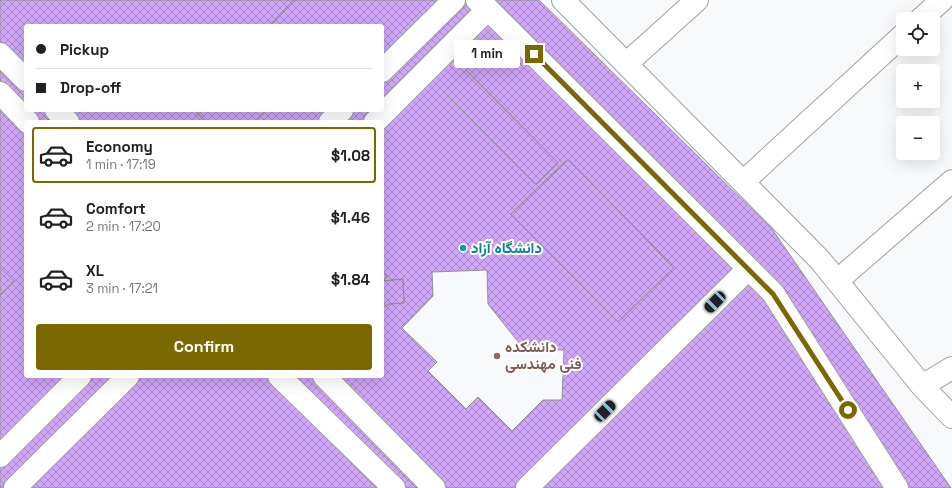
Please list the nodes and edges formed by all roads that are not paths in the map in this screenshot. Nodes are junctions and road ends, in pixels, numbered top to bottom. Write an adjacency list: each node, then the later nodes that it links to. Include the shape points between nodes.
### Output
1 (454, 0): 10 (street)
2 (563, 0): 9 (street)
3 (697, 0): 9 (street)
4 (942, 0): 6 (street)
5 (483, 4): 18 (street); 21 (street)
6 (929, 12)
7 (896, 41): 20 (street)
8 (0, 54): 11 (street)
9 (626, 64): 20 (street)
10 (384, 69)
11 (24, 78)
12 (0, 94): 15 (street)
13 (58, 112): 16 (street)
14 (340, 112): 17 (street)
15 (26, 120)
16 (66, 120)
17 (332, 120)
18 (377, 120)
19 (952, 181): 22 (street)
20 (743, 182): 22 (street, via 820,260)
21 (748, 269): 34 (street); 35 (street, via 773,294)
22 (837, 281): 28 (street)
23 (952, 368): 28 (street)
24 (78, 378): 30 (street)
25 (126, 378): 31 (street)
26 (281, 378): 32 (street)
27 (326, 378): 33 (street)
28 (922, 386): 29 (street)
29 (952, 417)
30 (0, 456)
31 (15, 488)
32 (394, 488)
33 (434, 488)
34 (527, 488)
35 (898, 488)

